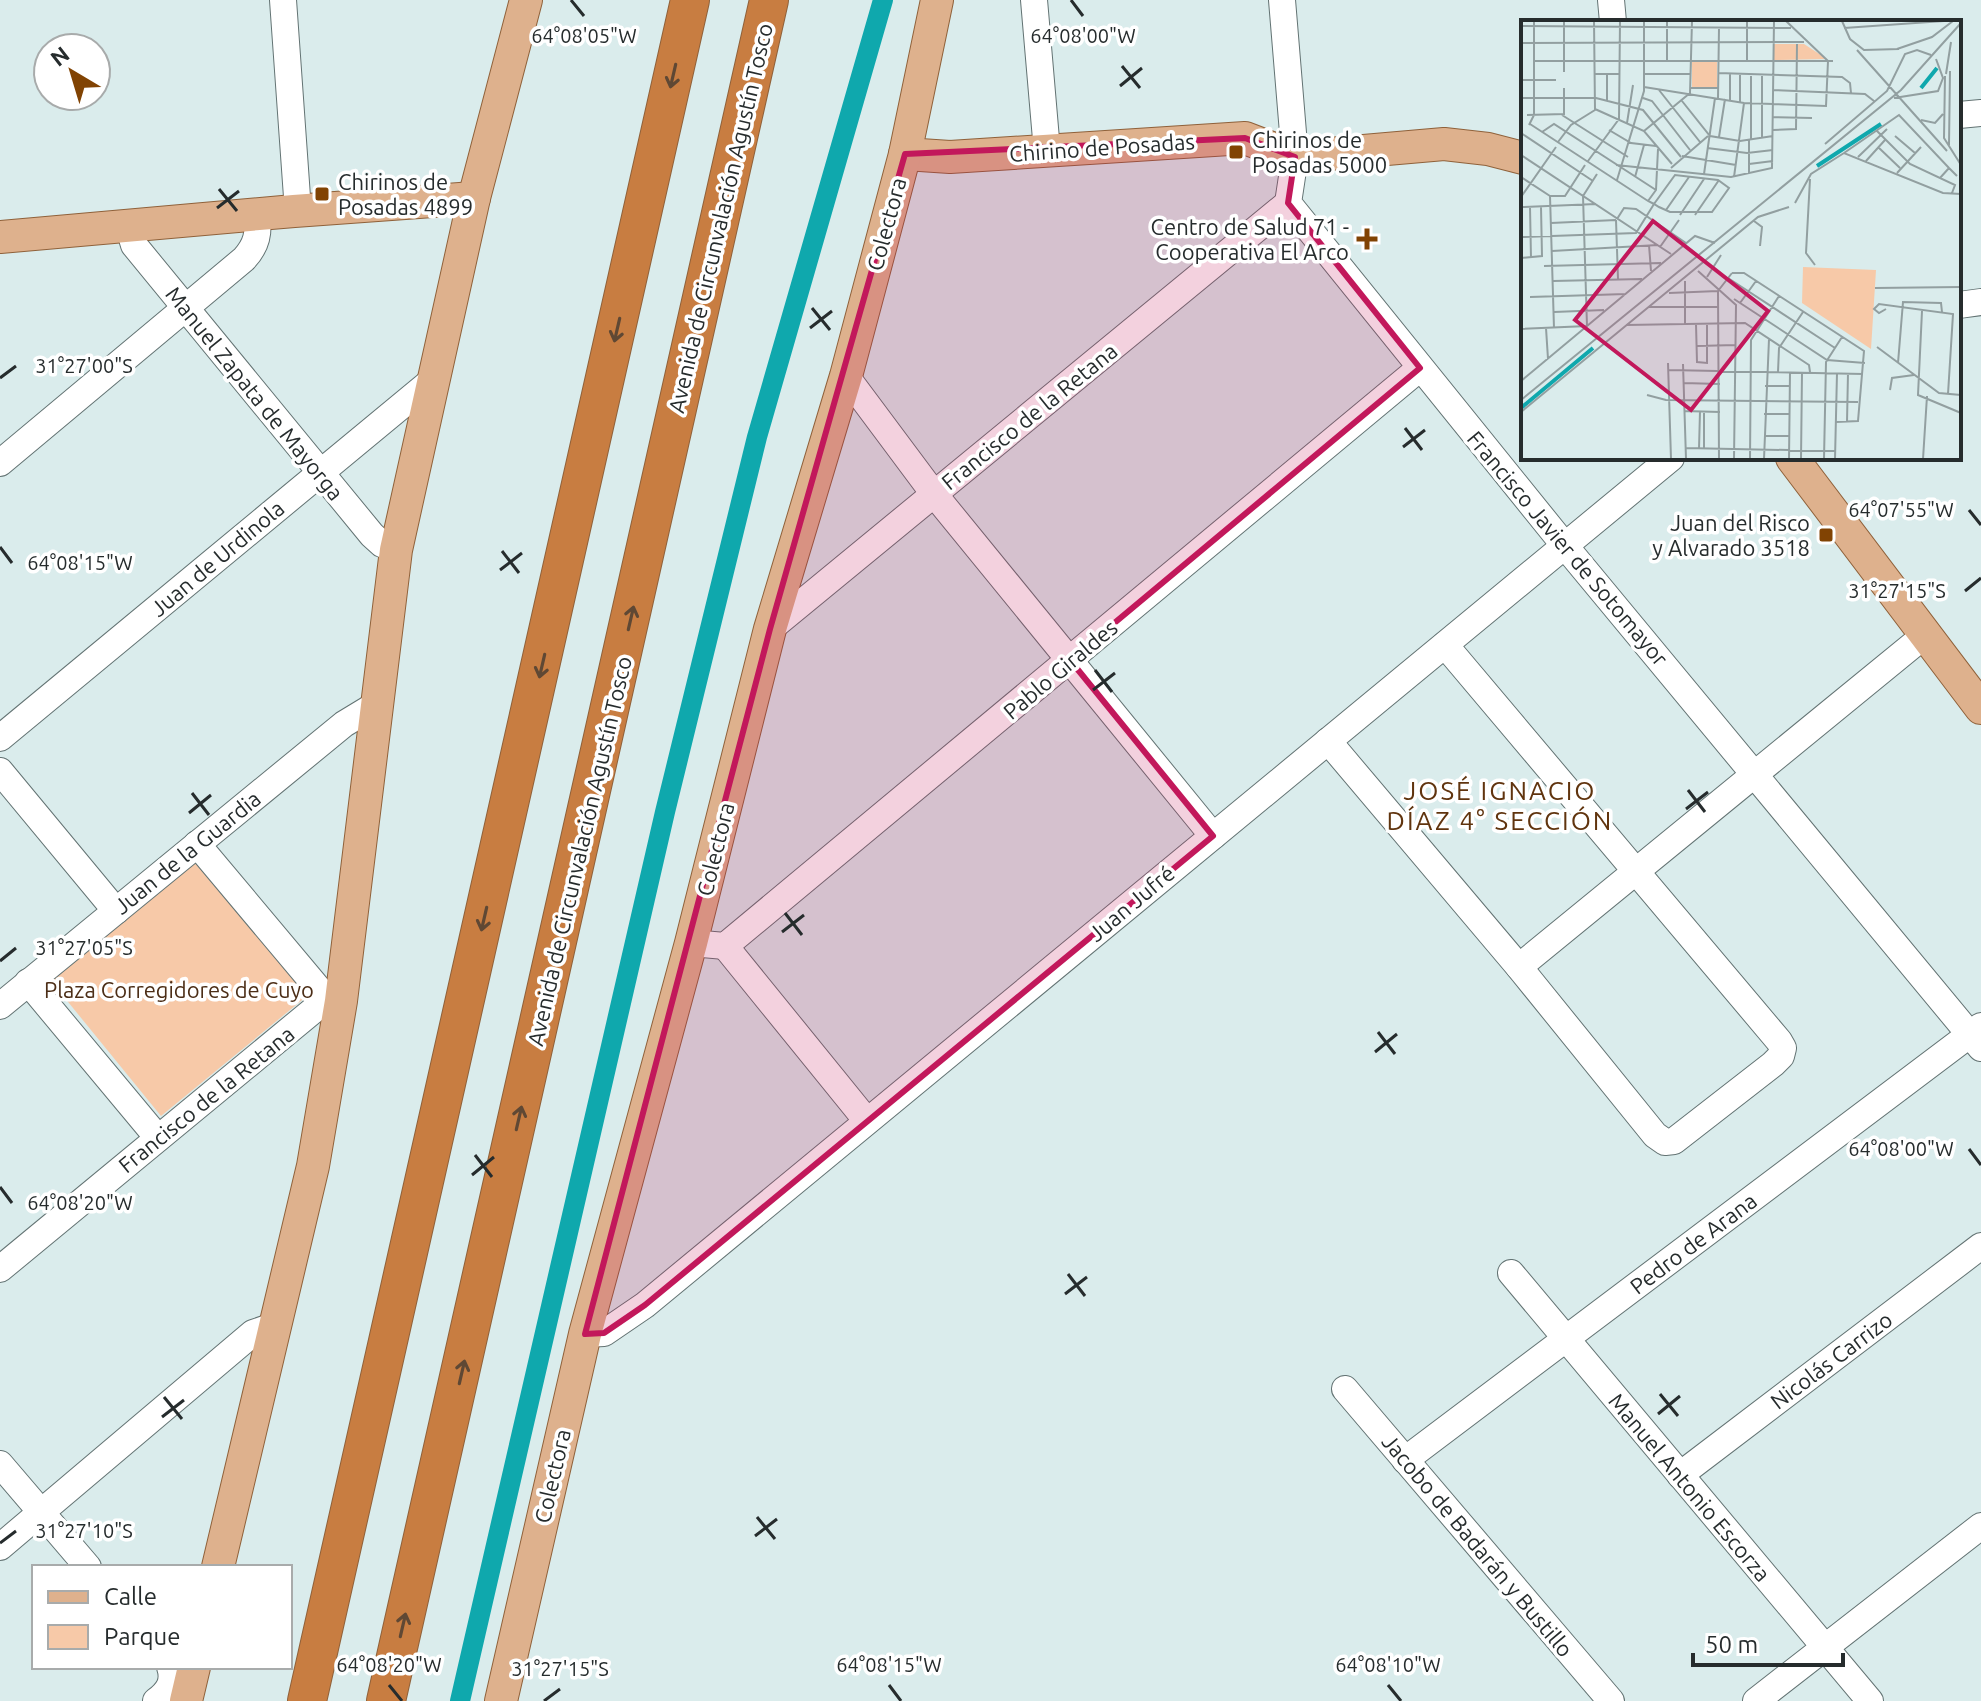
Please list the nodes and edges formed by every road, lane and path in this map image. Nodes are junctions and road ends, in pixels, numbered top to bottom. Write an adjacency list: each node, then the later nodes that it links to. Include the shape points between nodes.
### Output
1 (283, 0): 18 (street)
2 (526, 0): 16 (main road)
3 (690, 0): 76 (highway, one-way to 76)
4 (769, 0): 77 (highway, Avenida de Circunvalación Agustín Tosco, one-way to 4)
5 (937, 0): 13 (main road, Colectora)
6 (1034, 0): 12 (street)
7 (1282, 0): 15 (street)
8 (1611, 0): 9 (street)
9 (1613, 20)
10 (1981, 113): 11 (street)
11 (1961, 115)
12 (1047, 151): 13 (main road, Chirino de Posadas); 15 (main road, Chirino de Posadas, via 1245,138)
13 (905, 154): 26 (main road, Colectora)
14 (1521, 156): 15 (main road, via 1444,144)
15 (1295, 157): 17 (street)
16 (474, 198): 18 (main road); 27 (main road)
17 (1288, 203): 25 (street, Francisco Javier de Sotomayor); 32 (street, Francisco de la Retana)
18 (298, 211): 19 (main road)
19 (257, 214): 20 (main road); 24 (street, via 259,234 253,250)
20 (128, 225): 21 (main road); 24 (street, Manuel Zapata de Mayorga, via 134,245)
21 (0, 237)
22 (1981, 302): 23 (street)
23 (1961, 305)
24 (186, 308): 30 (street); 31 (street, Manuel Zapata de Mayorga)
25 (1420, 368): 33 (street, Francisco Javier de Sotomayor); 38 (street, Pablo Giraldes)
26 (846, 376): 32 (street); 35 (main road, Colectora)
27 (435, 378): 31 (street, Juan de Urdinola); 34 (main road)
28 (1669, 460): 33 (street, Juan Jufré)
29 (1794, 460): 36 (main road)
30 (0, 463)
31 (320, 473): 34 (street, Manuel Zapata de Mayorga, via 372,535); 41 (street, Juan de Urdinola)
32 (934, 494): 35 (street, Francisco de la Retana); 38 (street)
33 (1565, 546): 37 (street, Juan Jufré); 44 (street, Francisco Javier de Sotomayor)
34 (396, 550): 39 (main road)
35 (770, 629): 49 (main road, Colectora)
36 (1925, 635): 40 (main road); 44 (street)
37 (1445, 645): 42 (street, Juan Jufré); 47 (street)
38 (1070, 660): 45 (street); 50 (street, Pablo Giraldes)
39 (377, 704): 46 (street, Juan de la Guardia, via 344,724); 53 (main road)
40 (1981, 708)
41 (0, 738)
42 (1328, 741): 45 (street, Juan Jufré); 51 (street)
43 (0, 771): 48 (street)
44 (1755, 774): 47 (street); 55 (street, Francisco Javier de Sotomayor)
45 (1213, 836): 56 (street, Juan Jufré)
46 (197, 844): 48 (street, Juan de la Guardia); 53 (street)
47 (1636, 871): 51 (street); 51 (street, via 1779,1041 1781,1056 1773,1064 1674,1141 1665,1142)
48 (116, 911): 52 (street, Juan de la Guardia)
49 (691, 943): 50 (street); 62 (main road, Colectora)
50 (725, 946): 56 (street)
51 (1519, 967)
52 (28, 982): 54 (street, Juan de la Guardia); 57 (street)
53 (334, 1000): 57 (street, Francisco de la Retana); 61 (main road, via 313,1166)
54 (0, 1006)
55 (1977, 1036): 63 (street, Pedro de Arana)
56 (867, 1121): 62 (street, Juan Jufré, via 645,1305 604,1333)
57 (158, 1138): 59 (street, Francisco de la Retana)
58 (1981, 1246): 67 (street, Nicolás Carrizo)
59 (0, 1269)
60 (1511, 1273): 63 (street, Manuel Antonio Escorza)
61 (276, 1325): 68 (street, via 253,1333); 72 (main road)
62 (585, 1334): 78 (main road, Colectora)
63 (1566, 1339): 65 (street, Pedro de Arana); 67 (street, Manuel Antonio Escorza)
64 (1345, 1389): 65 (street, Jacobo de Badarán y Bustillo)
65 (1405, 1460): 79 (street, Jacobo de Badarán y Bustillo)
66 (0, 1464): 68 (street)
67 (1680, 1475): 73 (street, Manuel Antonio Escorza)
68 (42, 1513): 70 (street); 71 (street)
69 (1981, 1526): 73 (street)
70 (0, 1547)
71 (86, 1565)
72 (218, 1565)
73 (1824, 1646): 80 (street); 81 (street, Manuel Antonio Escorza)
74 (181, 1678): 75 (street)
75 (156, 1701)
76 (307, 1701)
77 (386, 1701)
78 (501, 1701)
79 (1611, 1701)
80 (1756, 1701)
81 (1870, 1701)

